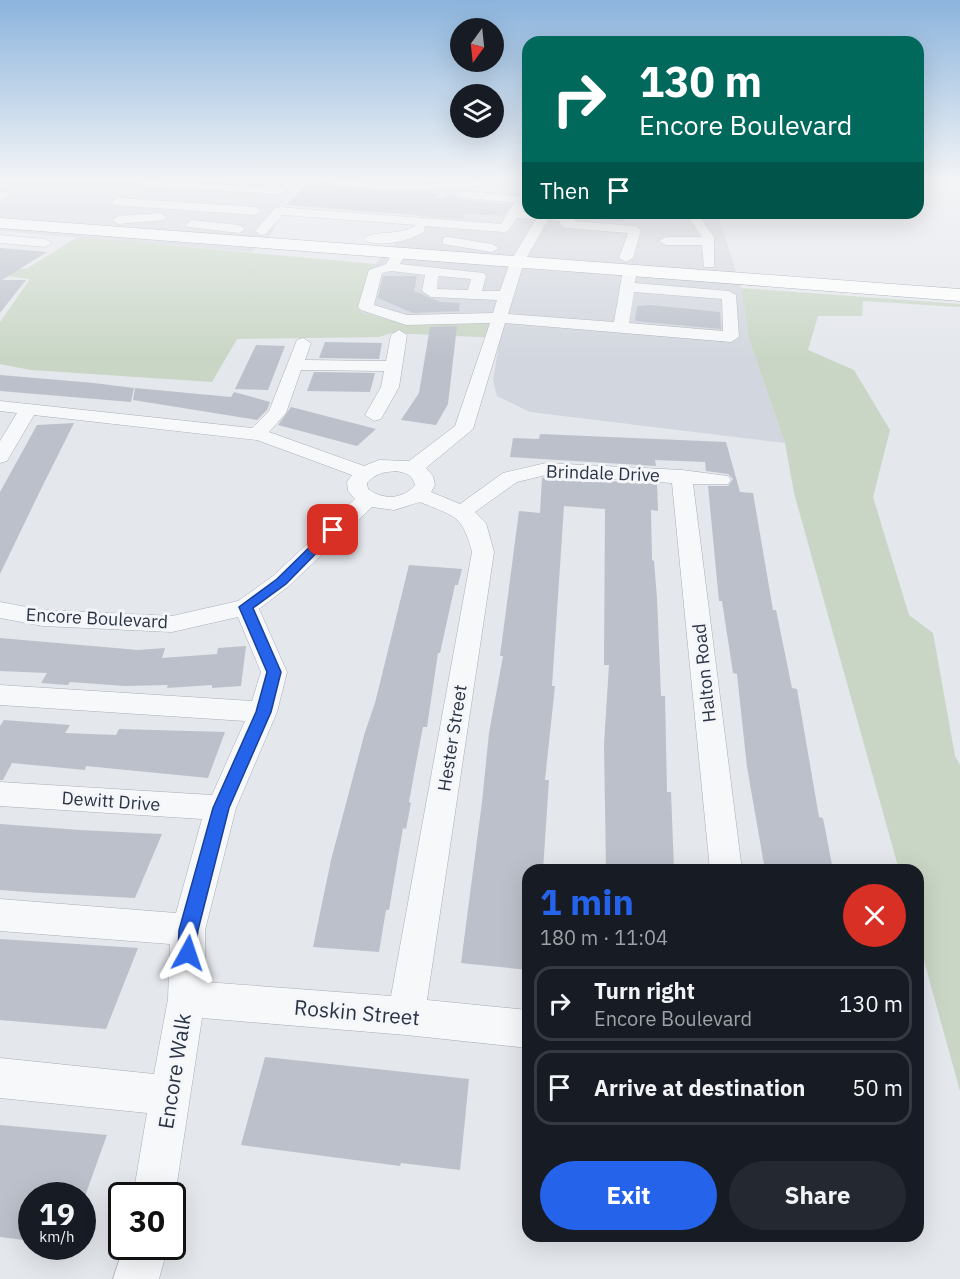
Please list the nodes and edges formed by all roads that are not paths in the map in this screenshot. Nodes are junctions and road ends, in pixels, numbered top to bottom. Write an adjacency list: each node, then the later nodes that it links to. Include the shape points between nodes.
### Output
1 (8, 240): 9 (street)
2 (178, 240): 12 (highway)
3 (391, 240): 10 (highway)
4 (438, 240): 10 (street)
5 (531, 240): 11 (street)
6 (632, 240): 15 (street)
7 (666, 241): 8 (street)
8 (708, 241): 13 (street)
9 (45, 243)
10 (492, 248): 11 (highway)
11 (522, 256): 12 (highway); 15 (highway); 19 (street)
12 (395, 260): 14 (street); 20 (street, via 376,270 366,307 406,320)
13 (709, 264): 15 (highway); 16 (highway)
14 (432, 272): 17 (street, via 429,291); 17 (street, via 479,276)
15 (627, 279): 18 (highway); 21 (street); 21 (street, via 729,295 731,337)
16 (960, 282)
17 (474, 295): 19 (street)
18 (960, 295)
19 (506, 296): 20 (street)
20 (499, 318): 21 (street); 34 (street, via 464,429)
21 (621, 327)
22 (399, 335): 25 (street)
23 (303, 343): 24 (street)
24 (295, 366): 25 (street); 29 (street, via 277,413)
25 (393, 366): 28 (street, via 390,387)
26 (0, 406): 27 (street)
27 (29, 409): 29 (street); 30 (street)
28 (374, 415)
29 (256, 435): 31 (street)
30 (0, 457)
31 (365, 472): 34 (street, via 388,465); 35 (street, via 356,487)
32 (682, 477): 33 (street, Brindale Drive); 36 (street, Brindale Drive, via 546,469 510,477); 43 (street, Halton Road)
33 (721, 480)
34 (416, 481): 35 (street, via 394,503); 36 (street)
35 (368, 499): 37 (street, Encore Boulevard, via 281,581)
36 (462, 512): 47 (street, Hester Street, via 475,522 483,552)
37 (246, 607): 38 (street, Encore Boulevard, via 172,624 43,618); 40 (street, Encore Walk, via 274,672)
38 (0, 610)
39 (0, 695): 40 (street)
40 (263, 712): 42 (street, Encore Walk)
41 (0, 794): 42 (street, Dewitt Drive)
42 (221, 808): 45 (street, Encore Walk)
43 (725, 864)
44 (0, 915): 45 (street)
45 (188, 930): 46 (street, Encore Walk)
46 (186, 999): 47 (street, Roskin Street); 50 (street, Encore Walk)
47 (406, 1016): 48 (street, Roskin Street)
48 (522, 1028)
49 (0, 1078): 50 (street)
50 (170, 1095): 51 (street, Encore Walk)
51 (156, 1182)
52 (142, 1260): 53 (street)
53 (136, 1279)

